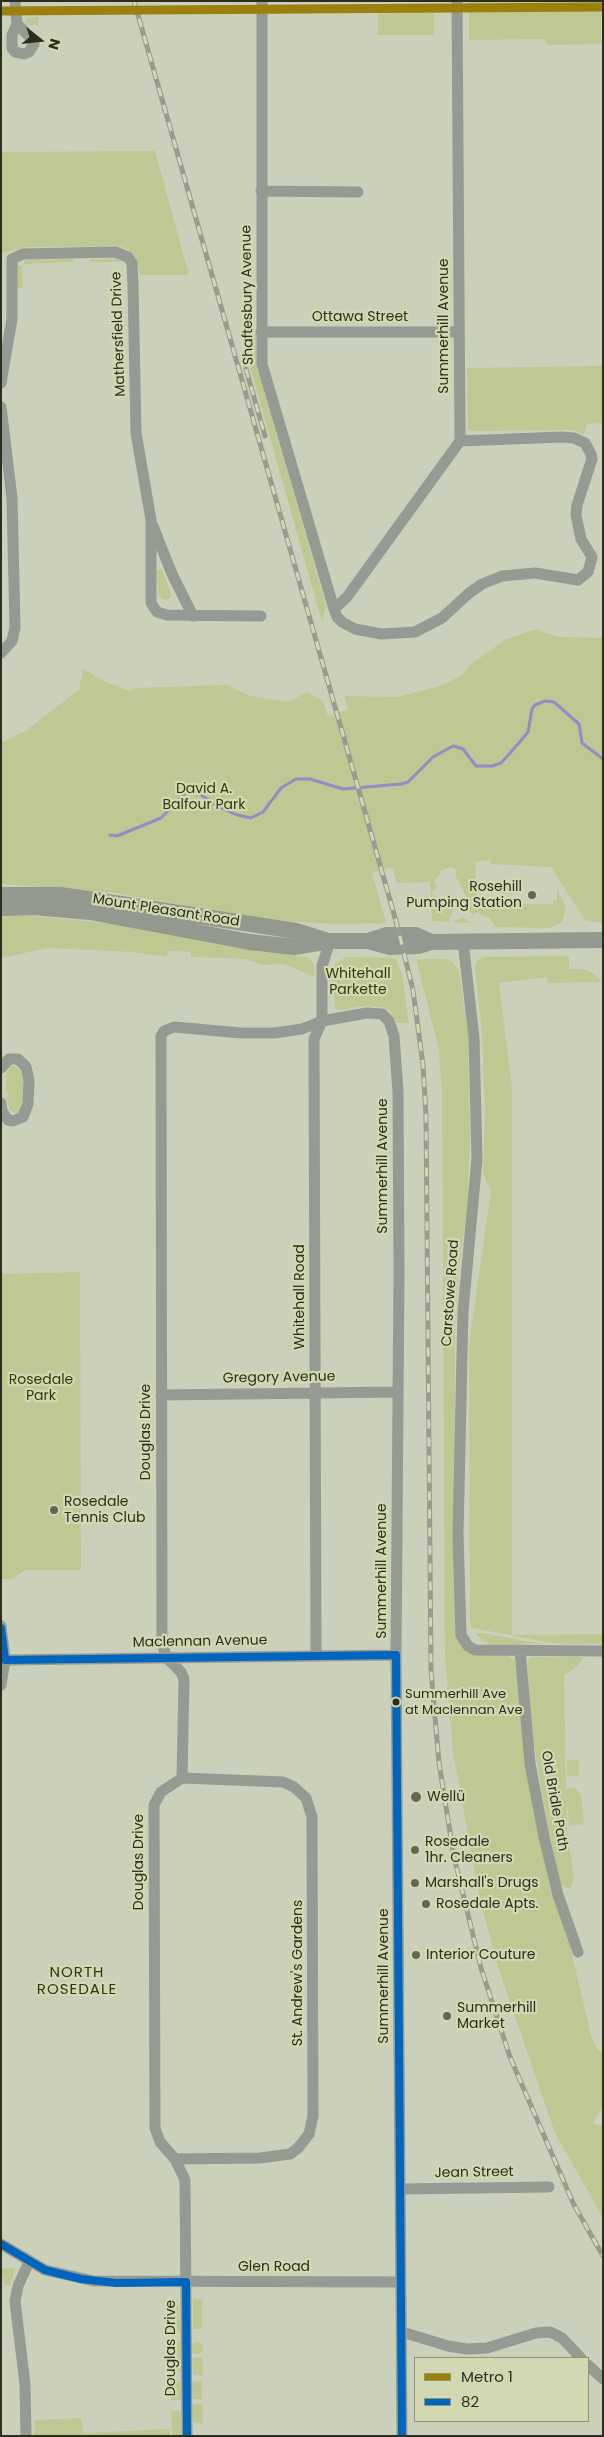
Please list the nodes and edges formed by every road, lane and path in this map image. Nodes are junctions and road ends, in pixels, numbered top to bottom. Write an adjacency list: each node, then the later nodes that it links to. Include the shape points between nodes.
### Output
1 (15, 1): 4 (street)
2 (262, 1): 5 (street, Shaftesbury Avenue)
3 (457, 1): 8 (street, Summerhill Avenue)
4 (16, 24)
5 (261, 191): 6 (street); 7 (street, Shaftesbury Avenue)
6 (358, 192)
7 (261, 332): 8 (street, Ottawa Street); 13 (street, Shaftesbury Avenue, via 262,364)
8 (458, 332): 11 (street, Summerhill Avenue)
9 (1, 383): 12 (street, Mathersfield Drive, via 12,319 12,259 18,255 123,254 132,263 136,433)
10 (1, 407): 16 (street, via 12,498 15,627 12,641)
11 (460, 440): 13 (street, via 346,597); 13 (street, via 562,437 585,443 592,460 576,515 581,539 592,557 588,572 578,580 535,573 502,576 482,584 429,626 409,632 381,634 355,628 337,618)
12 (151, 520): 14 (street, Mathersfield Drive); 14 (street, Mathersfield Drive, via 151,603 160,614)
13 (334, 608)
14 (193, 616): 15 (street, Mathersfield Drive)
15 (261, 616)
16 (3, 652)
17 (1, 895): 20 (main road, Mount Pleasant Road, via 60,895 296,931)
18 (1, 908): 20 (main road, Mount Pleasant Road, via 33,906 90,912 250,942 294,947)
19 (603, 940): 21 (main road, Mount Pleasant Road)
20 (330, 941): 21 (main road, Mount Pleasant Road, via 368,941 390,947); 22 (street, Whitehall Road, via 322,966)
21 (463, 941): 31 (street, Carstowe Road, via 474,1038 477,1159 462,1312 459,1623 461,1635 475,1650)
22 (322, 1021): 26 (street, Summerhill Avenue, via 367,1013 382,1014 389,1021 394,1036 398,1092); 27 (street, Whitehall Road, via 314,1039); 28 (street, Douglas Drive, via 302,1029 274,1033 185,1027 164,1031 160,1044)
23 (1, 1068): 25 (street, via 4,1062 13,1058 21,1061 28,1072 26,1113 19,1120)
24 (1, 1104): 25 (street)
25 (4, 1123)
26 (398, 1392): 27 (street, Gregory Avenue); 32 (street, Summerhill Avenue)
27 (315, 1393): 28 (street, Gregory Avenue); 33 (street, Whitehall Road)
28 (162, 1395): 34 (street, Douglas Drive, via 161,1609 162,1644)
29 (1, 1626): 35 (street)
30 (603, 1650): 31 (street)
31 (520, 1651): 38 (street, Old Bridle Path, via 530,1764 540,1819 558,1895)
32 (396, 1655): 33 (street, Maclennan Avenue); 41 (street, Summerhill Avenue)
33 (316, 1656): 34 (street, Maclennan Avenue)
34 (167, 1658): 35 (street, Maclennan Avenue); 37 (street, Douglas Drive, via 184,1679)
35 (5, 1660): 36 (street)
36 (1, 1685)
37 (182, 1778): 39 (street, Douglas Drive, via 161,1792 154,1805 153,1831 154,2128 160,2142); 39 (street, St. Andrew's Gardens, via 283,1782 306,1798 312,1817 313,2116 309,2134 290,2154 260,2158)
38 (578, 1952)
39 (175, 2159): 44 (street, Douglas Drive, via 185,2180)
40 (549, 2187): 41 (street, Jean Street)
41 (400, 2189): 45 (street, Summerhill Avenue)
42 (1, 2244): 43 (street, Glen Road)
43 (28, 2262): 44 (street, Glen Road, via 54,2273 94,2281); 50 (street, via 15,2301 25,2384)
44 (186, 2282): 45 (street, Glen Road); 51 (street, Douglas Drive)
45 (401, 2282): 46 (street)
46 (402, 2332): 47 (street, via 467,2349 487,2348 550,2332 562,2338); 52 (street)
47 (581, 2357)
48 (589, 2366): 49 (street)
49 (603, 2379)
50 (26, 2436)
51 (187, 2436)
52 (402, 2436)

